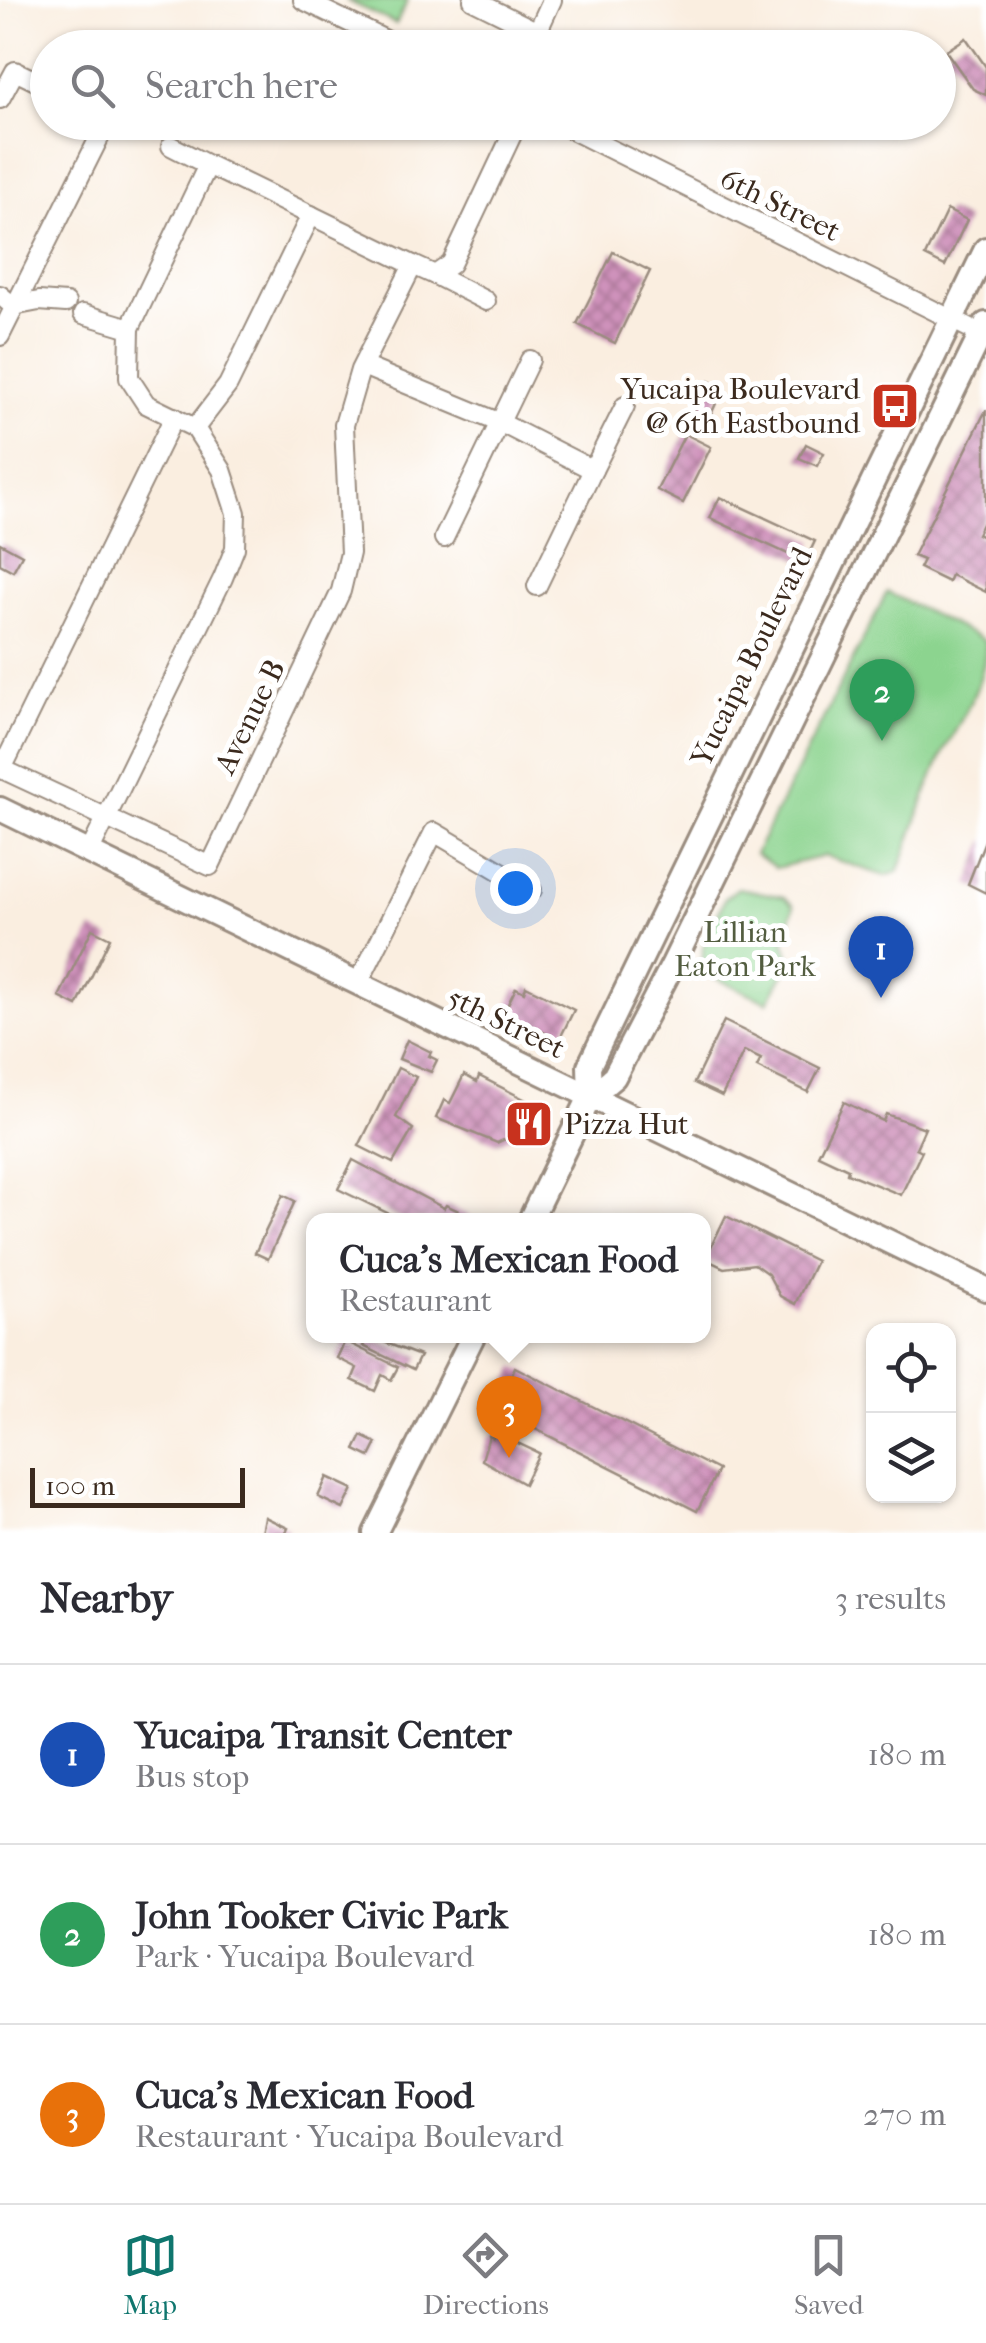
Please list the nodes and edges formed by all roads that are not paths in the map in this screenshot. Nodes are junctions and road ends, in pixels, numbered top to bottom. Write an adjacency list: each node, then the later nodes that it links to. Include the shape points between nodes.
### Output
1 (303, 0): 4 (street)
2 (473, 0): 5 (street)
3 (552, 0): 6 (street)
4 (365, 30)
5 (519, 30)
6 (538, 30)
7 (30, 79): 8 (street, via 14,71)
8 (0, 98)
9 (97, 140): 18 (street)
10 (510, 140): 17 (street, via 451,264)
11 (592, 140): 22 (street, 6th Street)
12 (172, 146): 13 (street)
13 (208, 164): 14 (street); 23 (street)
14 (311, 215): 16 (street); 31 (street, via 228,385)
15 (986, 249): 22 (main road, Yucaipa Boulevard)
16 (413, 265): 17 (street); 27 (street, Avenue B)
17 (435, 275): 19 (street)
18 (8, 300): 20 (street); 25 (street)
19 (486, 301)
20 (66, 303)
21 (83, 314): 23 (street)
22 (952, 319): 24 (street, 6th Street); 40 (main road, Yucaipa Boulevard, via 589,1066)
23 (130, 328): 29 (street, via 129,378 146,404)
24 (984, 329): 40 (main road, Yucaipa Boulevard, via 673,964 614,1077)
25 (0, 336)
26 (530, 360): 30 (street)
27 (362, 366): 30 (street); 36 (street, Avenue B, via 344,425 350,553 341,591 210,866)
28 (626, 406): 32 (street)
29 (174, 418): 31 (street); 36 (street, via 2,769)
30 (499, 422): 32 (street); 33 (street)
31 (195, 428): 36 (street, via 222,470 236,514 234,548)
32 (593, 470): 34 (street)
33 (444, 538)
34 (537, 586)
35 (0, 809): 37 (main road, 5th Street)
36 (107, 820): 37 (street)
37 (89, 853): 39 (main road, 5th Street)
38 (532, 890): 39 (street, via 434,832)
39 (358, 984): 40 (main road, 5th Street)
40 (590, 1097): 41 (main road, Yucaipa Boulevard); 42 (main road, 5th Street)
41 (533, 1213)
42 (986, 1289)
43 (470, 1343): 44 (main road)
44 (375, 1533)

